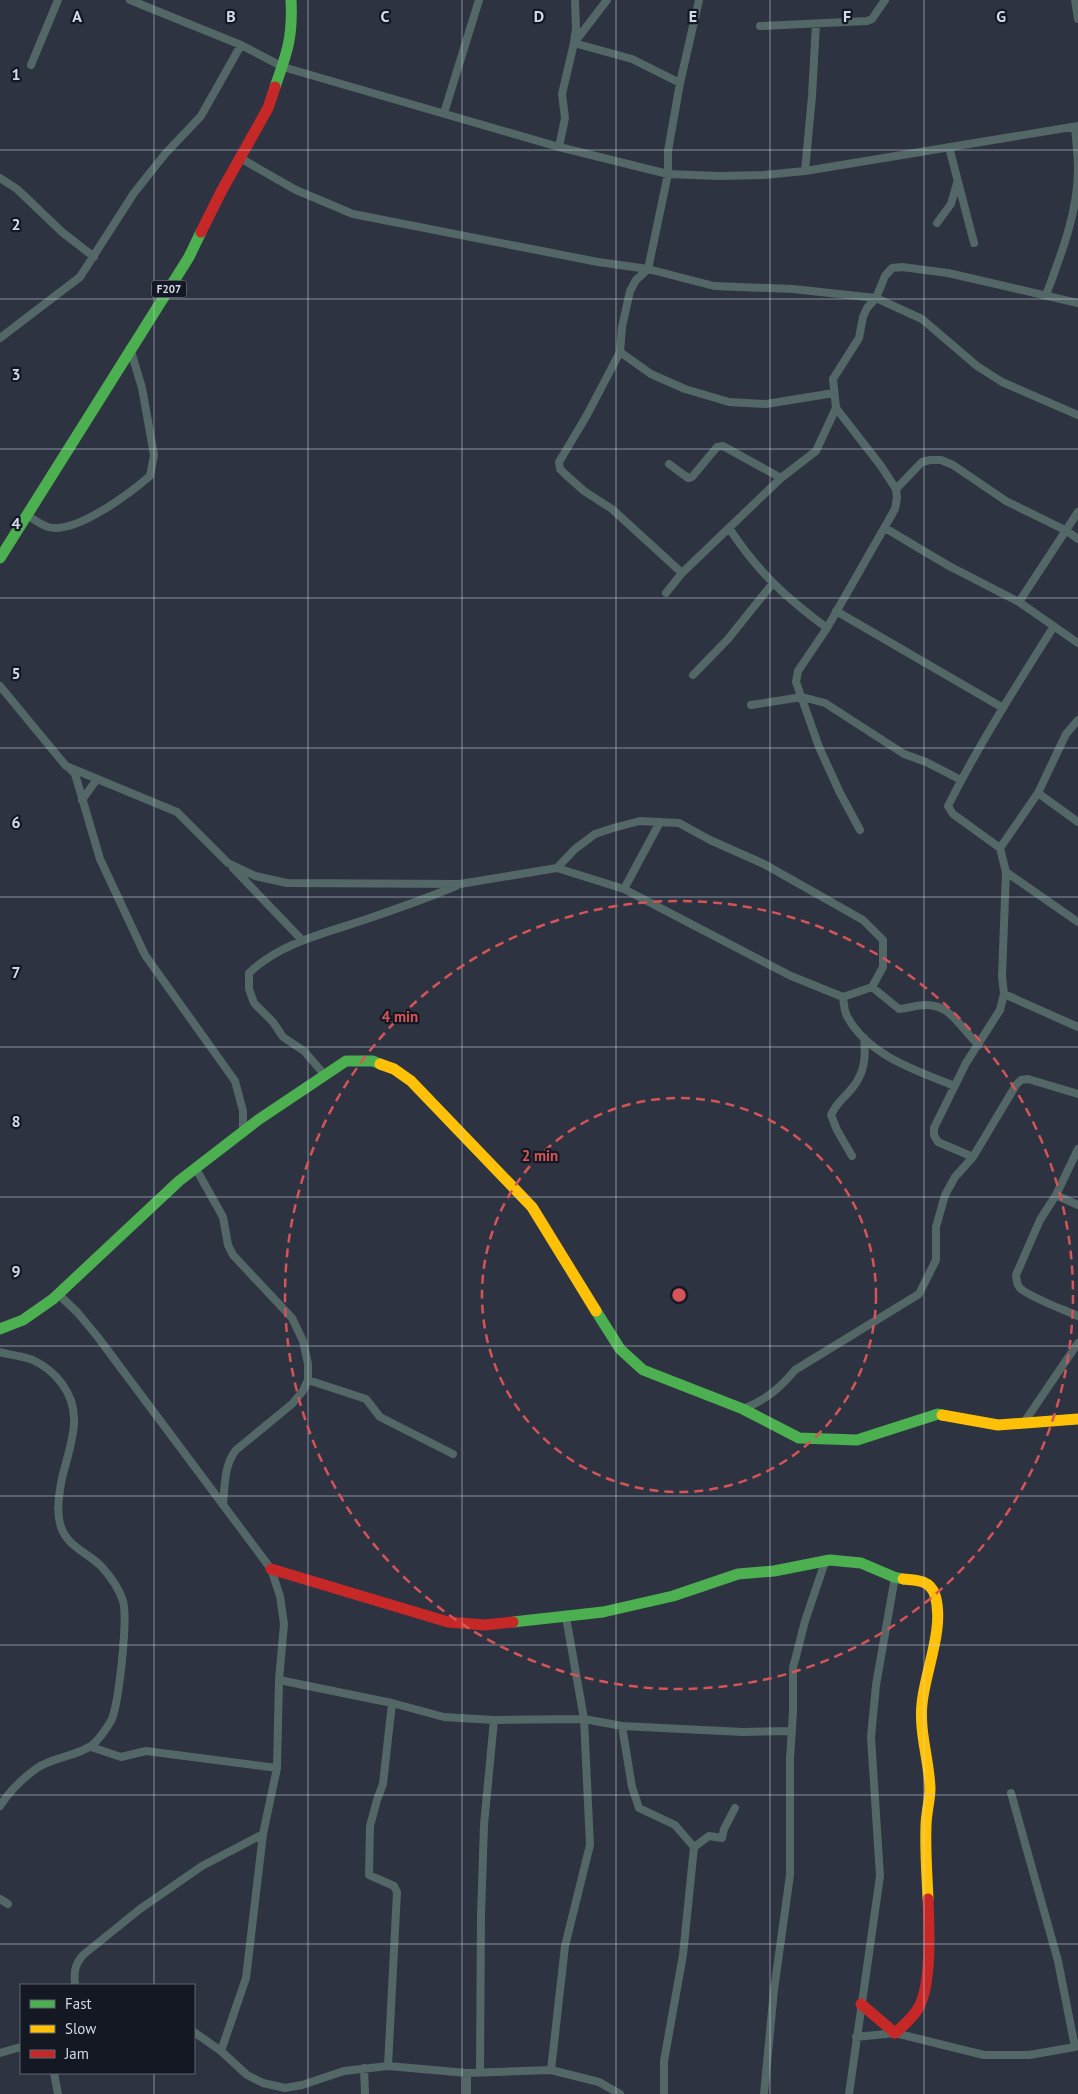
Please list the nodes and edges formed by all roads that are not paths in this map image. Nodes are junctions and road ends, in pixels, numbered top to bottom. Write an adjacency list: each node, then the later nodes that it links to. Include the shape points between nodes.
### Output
1 (58, 0): 15 (street)
2 (130, 0): 14 (street)
3 (291, 0): 16 (street, F207, via 290,48)
4 (479, 0): 18 (street)
5 (576, 0): 13 (street)
6 (607, 0): 13 (street)
7 (699, 0): 17 (street)
8 (885, 0): 11 (street, via 867,21)
9 (1075, 0): 10 (street)
10 (1078, 19)
11 (816, 24): 12 (street); 23 (street)
12 (760, 26)
13 (574, 43): 17 (street, via 632,59); 20 (street, via 562,94 565,118)
14 (242, 45): 16 (street); 29 (street, via 201,116 134,193)
15 (31, 64)
16 (283, 67): 18 (street); 22 (street, F207, via 268,108)
17 (680, 84): 24 (street, via 668,151)
18 (444, 113): 20 (street)
19 (1076, 126): 21 (street); 31 (street, via 1078,170 1073,214)
20 (559, 147): 24 (street)
21 (949, 147): 23 (street); 26 (street)
22 (240, 158): 30 (street, via 296,190 354,214); 35 (street, F207, via 189,257)
23 (805, 171): 24 (street, via 719,176)
24 (668, 174): 30 (street)
25 (0, 178): 29 (street)
26 (958, 181): 27 (street, via 951,204); 28 (street)
27 (937, 223)
28 (974, 243)
29 (94, 257): 34 (street, via 80,277)
30 (648, 269): 32 (street, via 714,286 794,289); 36 (street, via 630,291)
31 (1046, 295): 32 (street, via 948,273 902,267 892,268 885,276); 33 (street)
32 (876, 298): 37 (street, via 863,317 859,338 833,378); 39 (street, via 922,319 977,366 1002,382)
33 (1078, 304)
34 (0, 338)
35 (130, 348): 44 (street, F207); 44 (street, via 142,388 154,455 150,476 118,502 62,528 48,527)
36 (620, 352): 37 (street, via 651,374 684,389 729,402 766,404); 50 (street, via 559,462 560,469 612,509)
37 (834, 393): 38 (street)
38 (836, 408): 41 (street, via 816,451); 42 (street)
39 (1078, 415)
40 (669, 464): 41 (street, via 688,478 692,477 717,447 723,446)
41 (781, 478): 45 (street)
42 (896, 489): 46 (street, via 895,509); 47 (street, via 922,462 941,460 1006,501)
43 (1078, 512): 47 (street)
44 (27, 515): 49 (street, F207)
45 (729, 528): 50 (street); 51 (street)
46 (885, 528): 53 (street); 54 (street)
47 (1067, 531): 48 (street); 53 (street)
48 (1078, 538)
49 (0, 558)
50 (682, 573): 52 (street)
51 (773, 583): 56 (street); 58 (street)
52 (666, 593)
53 (1019, 602): 55 (street)
54 (836, 611): 56 (street); 62 (street)
55 (1054, 626): 57 (street); 62 (street)
56 (827, 628): 60 (street, via 798,671 796,682)
57 (1078, 642)
58 (693, 676)
59 (0, 686): 64 (street)
60 (802, 697): 61 (street); 66 (street, via 825,703 904,754); 71 (street, via 819,748)
61 (750, 705)
62 (1003, 708): 66 (street)
63 (1078, 720): 67 (street, via 1066,734)
64 (66, 766): 65 (street); 68 (street, via 75,774)
65 (97, 779): 68 (street); 73 (street, via 177,812)
66 (961, 780): 72 (street, via 948,806 950,811)
67 (1038, 793): 70 (street); 72 (street)
68 (82, 800): 89 (street, via 100,859 145,955 235,1081 243,1111)
69 (660, 822): 74 (street, via 640,821 595,834); 77 (street); 80 (street, via 679,823 764,864 863,920 883,940 883,967)
70 (1078, 822)
71 (860, 830)
72 (1000, 848): 75 (street)
73 (228, 863): 76 (street, via 255,876 287,884); 79 (street)
74 (557, 868): 76 (street); 77 (street)
75 (1006, 872): 78 (street); 81 (street)
76 (460, 884): 79 (street)
77 (624, 888): 82 (street, via 791,976)
78 (1078, 922)
79 (302, 940): 86 (street, via 249,973 249,989 254,1004 283,1037 304,1050)
80 (872, 987): 82 (street); 85 (street, via 899,1009 927,1005 941,1007)
81 (1004, 994): 83 (street); 85 (street, via 1000,1010)
82 (844, 997): 84 (street, via 846,1015)
83 (1078, 1027)
84 (864, 1038): 87 (street, via 898,1064); 91 (street, via 864,1067 831,1115)
85 (979, 1045): 87 (street)
86 (324, 1074): 89 (street); 102 (street, via 346,1061 373,1061 394,1069 411,1081 532,1207 629,1359 643,1370)
87 (955, 1086): 92 (street, via 934,1128 934,1135 938,1142)
88 (1078, 1094): 92 (street, via 1028,1079 1021,1080)
89 (243, 1132): 93 (street)
90 (1078, 1149): 94 (street)
91 (852, 1156)
92 (973, 1157): 102 (street, via 955,1177 945,1196 936,1227 936,1260 919,1294 796,1370 762,1402)
93 (195, 1167): 96 (street); 101 (street, via 220,1210 233,1255 292,1318 303,1341)
94 (1056, 1195): 95 (street); 97 (street, via 1040,1220 1016,1274 1017,1283 1021,1289)
95 (1078, 1205)
96 (58, 1294): 98 (street, via 31,1317); 106 (street, via 98,1336)
97 (1078, 1316)
98 (0, 1329)
99 (1078, 1343): 104 (street)
100 (0, 1352): 117 (street, via 32,1360 49,1370 65,1387 72,1403 74,1420 58,1516 69,1541 100,1565 123,1602 121,1666 114,1710 110,1722)
101 (308, 1380): 105 (street, via 366,1399 380,1417); 106 (street, via 292,1404 230,1458 226,1467)
102 (743, 1409): 104 (street, via 799,1438 857,1440 938,1414 998,1425)
103 (1078, 1419): 104 (street)
104 (1023, 1424)
105 (452, 1454)
106 (223, 1505): 108 (street)
107 (826, 1559): 109 (street, via 851,1560); 110 (street, via 772,1572 739,1574 676,1596); 116 (street, via 793,1668)
108 (271, 1569): 110 (street, via 448,1622 485,1625); 111 (street, via 280,1596 284,1624)
109 (895, 1577): 127 (street, via 870,1737 880,1876); 129 (street, via 925,1582 930,1586 935,1595 936,1637 922,1696 930,1787 926,1824 927,1957 922,2001 909,2021)
110 (566, 1617): 113 (street)
111 (279, 1680): 112 (street); 118 (street)
112 (392, 1702): 114 (street, via 444,1717); 135 (street, via 383,1784 370,1826 369,1875 394,1886 397,1892)
113 (584, 1719): 114 (street); 115 (street); 137 (street, via 590,1845 565,1946)
114 (494, 1720): 138 (street, via 484,1825)
115 (622, 1726): 116 (street); 123 (street, via 632,1787 639,1808 675,1826)
116 (792, 1731): 146 (street, via 790,1875)
117 (90, 1747): 118 (street, via 121,1757 146,1752); 120 (street, via 38,1768)
118 (277, 1768): 122 (street)
119 (1011, 1793): 132 (street, via 1058,1961)
120 (0, 1806)
121 (735, 1808): 123 (street, via 722,1838 709,1836)
122 (263, 1834): 126 (street, via 202,1866 140,1909 76,1964); 133 (street, via 246,1978)
123 (694, 1847): 145 (street, via 683,1955 664,2061)
124 (0, 1898): 125 (street)
125 (8, 1904)
126 (75, 1984)
127 (861, 2004): 129 (street); 130 (street)
128 (195, 2033): 133 (street)
129 (895, 2033): 130 (street); 132 (street, via 984,2055 1029,2055)
130 (856, 2037): 147 (street)
131 (20, 2047): 134 (street)
132 (1076, 2047)
133 (221, 2052): 136 (street, via 247,2075 285,2088)
134 (0, 2053)
135 (388, 2066): 136 (street); 139 (street)
136 (364, 2068): 142 (street)
137 (551, 2070): 138 (street); 144 (street, via 599,2082)
138 (480, 2072): 139 (street)
139 (467, 2073): 143 (street)
140 (54, 2074): 141 (street)
141 (58, 2094)
142 (365, 2094)
143 (467, 2094)
144 (620, 2094)
145 (664, 2094)
146 (764, 2094)
147 (849, 2094)

